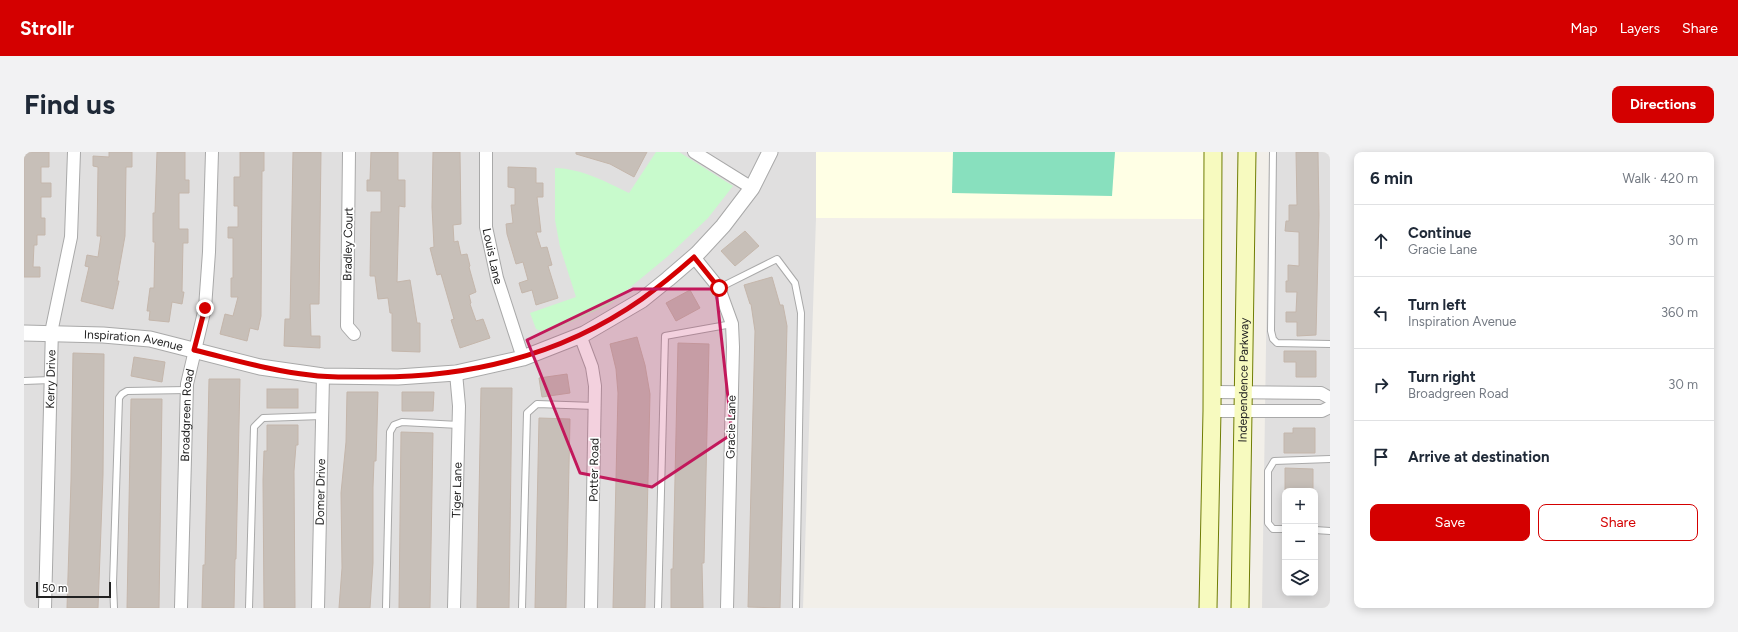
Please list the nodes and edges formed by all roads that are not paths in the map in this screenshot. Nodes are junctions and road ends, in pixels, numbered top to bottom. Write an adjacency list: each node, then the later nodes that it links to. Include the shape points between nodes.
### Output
1 (74, 152): 15 (street, Kerry Drive, via 71,237)
2 (212, 152): 19 (street, Broadgreen Road, via 205,308)
3 (349, 152): 16 (street, Bradley Court, via 347,326)
4 (486, 152): 20 (street, Louis Lane, via 486,227 497,278)
5 (694, 152): 10 (street)
6 (770, 152): 10 (street, Inspiration Avenue)
7 (1213, 152): 26 (main road)
8 (1248, 152): 27 (main road, Independence Parkway)
9 (1273, 152): 18 (lane, via 1273,339 1277,343)
10 (752, 188): 11 (street, Inspiration Avenue, via 723,226)
11 (694, 257): 12 (street, Gracie Lane); 17 (street, Inspiration Avenue, via 642,300)
12 (719, 288): 13 (street, Gracie Lane); 50 (lane, via 777,260 795,283 801,313)
13 (732, 324): 48 (lane, via 665,336); 49 (street, Gracie Lane)
14 (24, 333): 15 (street, Inspiration Avenue)
15 (52, 334): 19 (street, Inspiration Avenue, via 150,339); 23 (street, Kerry Drive)
16 (354, 334)
17 (580, 335): 20 (street, Inspiration Avenue); 29 (street, Potter Road, via 592,367)
18 (1330, 344)
19 (194, 350): 22 (street, Inspiration Avenue, via 260,366); 25 (street, Broadgreen Road)
20 (523, 358): 21 (street, Inspiration Avenue)
21 (456, 373): 22 (street, Inspiration Avenue, via 398,377); 34 (street, Tiger Lane)
22 (323, 376): 33 (street, Domer Drive)
23 (51, 380): 24 (lane); 39 (street, Kerry Drive)
24 (24, 381)
25 (187, 390): 40 (lane, via 127,391 119,398); 41 (street, Broadgreen Road)
26 (1212, 392): 27 (street); 31 (main road)
27 (1244, 392): 28 (street, via 1321,393); 32 (main road, Independence Parkway)
28 (1330, 398)
29 (595, 406): 46 (lane, via 537,404 527,413); 47 (street, Potter Road)
30 (1330, 407): 32 (street, via 1322,412)
31 (1212, 412): 32 (street); 51 (main road)
32 (1243, 412): 52 (main road, Independence Parkway)
33 (322, 416): 42 (lane, via 263,418 254,427); 43 (street, Domer Drive)
34 (459, 425): 44 (lane, via 402,422 394,425 390,432); 45 (street, Tiger Lane)
35 (1330, 459): 36 (lane, via 1274,461 1268,471 1268,523 1273,529)
36 (1282, 529)
37 (1318, 530): 38 (lane)
38 (1330, 531)
39 (45, 608)
40 (114, 608)
41 (181, 608)
42 (249, 608)
43 (318, 608)
44 (386, 608)
45 (454, 608)
46 (522, 608)
47 (591, 608)
48 (658, 608)
49 (727, 608)
50 (796, 608)
51 (1208, 608)
52 (1240, 608)

